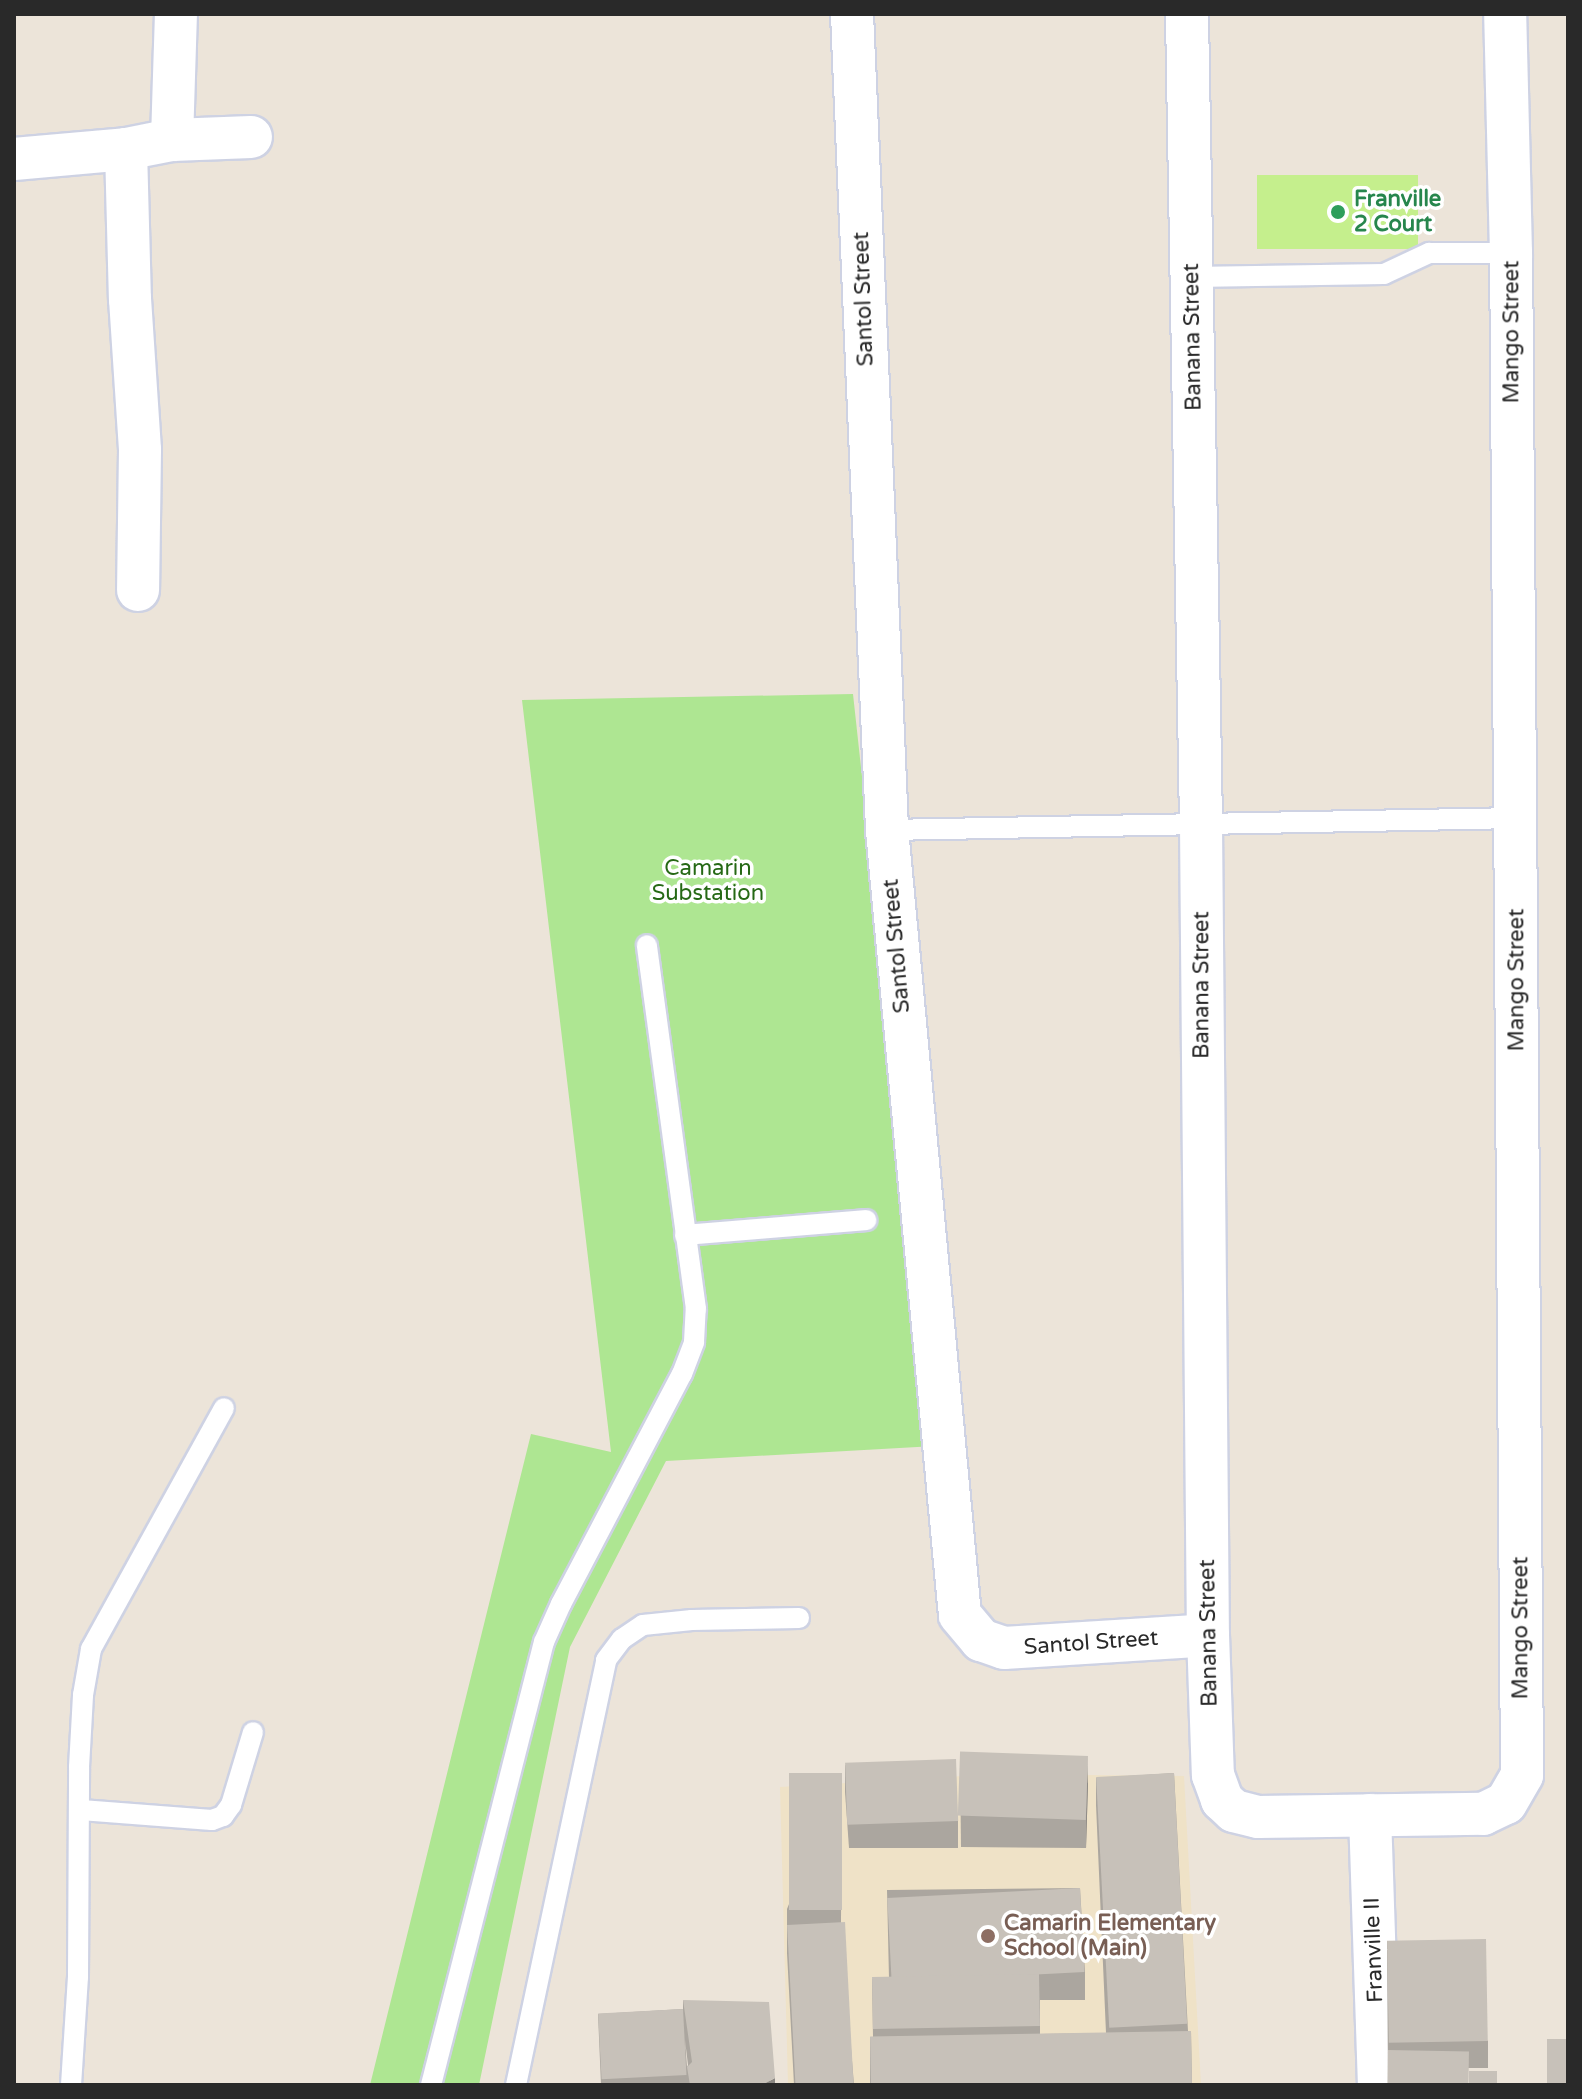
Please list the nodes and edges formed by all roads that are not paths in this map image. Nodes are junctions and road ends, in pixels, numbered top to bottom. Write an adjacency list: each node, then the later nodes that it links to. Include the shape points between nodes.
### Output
1 (176, 14): 6 (street)
2 (852, 14): 14 (street, Santol Street)
3 (1187, 14): 10 (street, Banana Street)
4 (1505, 14): 9 (street, Mango Street)
5 (251, 137): 6 (street)
6 (172, 140): 7 (street)
7 (126, 149): 8 (street); 11 (street, via 140,450)
8 (14, 159)
9 (1511, 253): 10 (lane, via 1429,253 1384,274); 12 (street, Mango Street)
10 (1192, 277): 13 (street, Banana Street)
11 (138, 590)
12 (1516, 818): 13 (lane); 23 (street, Mango Street, via 1522,1775 1506,1803 1483,1814)
13 (1201, 824): 14 (lane); 20 (street, Banana Street)
14 (887, 830): 20 (street, Santol Street, via 960,1615 981,1640 1004,1648)
15 (647, 945): 17 (lane)
16 (866, 1220): 17 (lane)
17 (685, 1235): 25 (lane, via 696,1309 694,1342 544,1642)
18 (224, 1408): 22 (lane, via 91,1649 83,1695)
19 (799, 1618): 26 (lane, via 643,1625 622,1639 606,1660)
20 (1208, 1635): 23 (street, Banana Street, via 1213,1775 1222,1800 1234,1811 1258,1817)
21 (253, 1732): 22 (lane, via 223,1816 212,1820)
22 (81, 1810): 24 (lane)
23 (1370, 1815): 27 (street, Franville II)
24 (71, 2085)
25 (431, 2085)
26 (516, 2085)
27 (1379, 2085)

